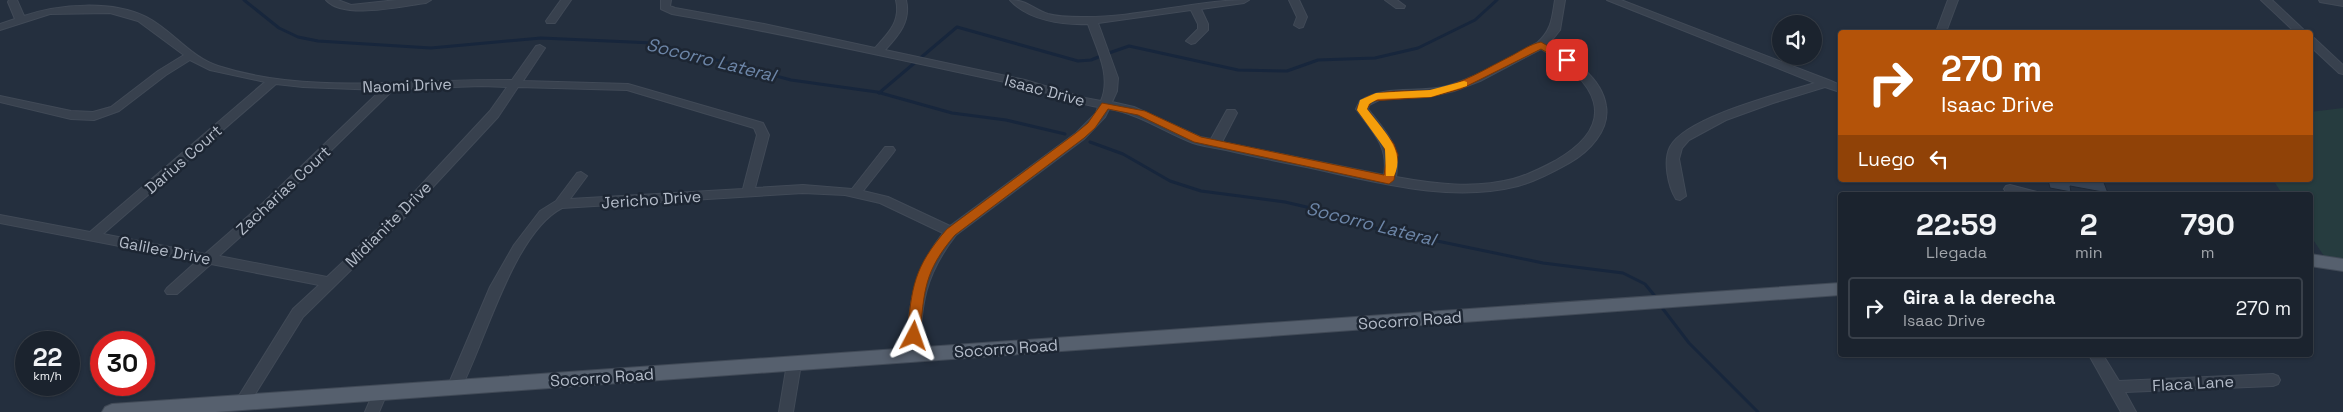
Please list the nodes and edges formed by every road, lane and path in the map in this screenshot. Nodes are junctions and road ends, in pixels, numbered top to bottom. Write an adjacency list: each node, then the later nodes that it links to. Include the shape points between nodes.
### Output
1 (331, 0): 2 (street, via 351,8)
2 (426, 0)
3 (566, 0): 21 (street)
4 (666, 0): 30 (street, Isaac Drive, via 665,6 672,11)
5 (901, 0): 30 (street, via 902,22)
6 (1015, 0): 20 (street, via 1048,16)
7 (1244, 0): 18 (street)
8 (1294, 0): 22 (street, via 1302,17)
9 (1390, 0): 17 (street)
10 (1560, 0): 28 (street, via 1557,28)
11 (1612, 0): 35 (street)
12 (1953, 0): 24 (street)
13 (2266, 0): 25 (street)
14 (2324, 0): 16 (street)
15 (13, 2): 19 (street)
16 (2343, 3)
17 (1400, 6)
18 (1195, 7): 20 (street); 26 (street, via 1203,30)
19 (20, 19): 23 (street, Naomi Drive); 31 (street, Naomi Drive, via 49,11 76,9 129,14 167,36)
20 (1092, 20): 39 (street, via 1112,78)
21 (551, 21)
22 (1299, 25)
23 (0, 27)
24 (1942, 30)
25 (2299, 30)
26 (1191, 41)
27 (2313, 43): 32 (street)
28 (1541, 45): 44 (street, via 1458,87 1431,94 1376,96 1364,103 1362,110 1391,149 1393,163); 44 (street, Isaac Drive, via 1572,64 1589,82 1598,100 1601,117 1594,134 1579,150 1539,175 1495,187 1437,188)
29 (540, 48): 34 (street, Midianite Drive)
30 (878, 51): 39 (street, Isaac Drive, via 1018,81)
31 (189, 56): 33 (street, Naomi Drive, via 214,68); 38 (street, via 115,109 94,116 71,115)
32 (2343, 71)
33 (274, 80): 36 (street, Naomi Drive, via 321,85); 53 (street, Darius Court)
34 (516, 83): 36 (street, Naomi Drive); 47 (street, Naomi Drive, via 628,87 755,124 763,135); 57 (street, Midianite Drive, via 494,114 427,187)
35 (1827, 83): 37 (street); 49 (street, via 1709,123 1683,140 1677,145 1672,162)
36 (391, 86): 54 (street, Zacharias Court, via 266,207)
37 (1838, 88)
38 (0, 99)
39 (1106, 105): 41 (street, Isaac Drive, via 1142,113 1198,140); 52 (street, via 1080,136)
40 (1231, 113): 41 (street)
41 (1215, 144): 44 (street, Isaac Drive)
42 (889, 150): 48 (street)
43 (581, 176): 50 (street)
44 (1389, 180)
45 (2002, 182): 46 (street)
46 (2011, 192)
47 (748, 193): 48 (street, Jericho Drive, via 803,189); 50 (street, Jericho Drive)
48 (854, 193): 52 (street, Jericho Drive, via 884,200)
49 (1680, 196)
50 (560, 204): 65 (street, via 544,214 511,256)
51 (0, 219): 53 (street, Galilee Drive)
52 (951, 232): 60 (street, via 930,258 919,286)
53 (92, 236): 54 (street, Galilee Drive)
54 (208, 258): 57 (street, Galilee Drive); 59 (street, Zacharias Court)
55 (2313, 260): 56 (main road)
56 (2343, 265)
57 (329, 282): 67 (street, Midianite Drive, via 298,313)
58 (1838, 289): 60 (main road, Socorro Road)
59 (172, 291)
60 (912, 355): 62 (main road, Socorro Road)
61 (2097, 357): 64 (street)
62 (794, 364): 65 (main road, Socorro Road); 70 (street)
63 (2273, 380): 64 (street, Flaca Lane)
64 (2114, 387): 71 (street)
65 (454, 388): 66 (main road, Socorro Road)
66 (380, 393): 67 (main road, Socorro Road); 69 (street)
67 (242, 403): 68 (main road, Socorro Road)
68 (112, 412)
69 (372, 412)
70 (786, 412)
71 (2129, 412)

